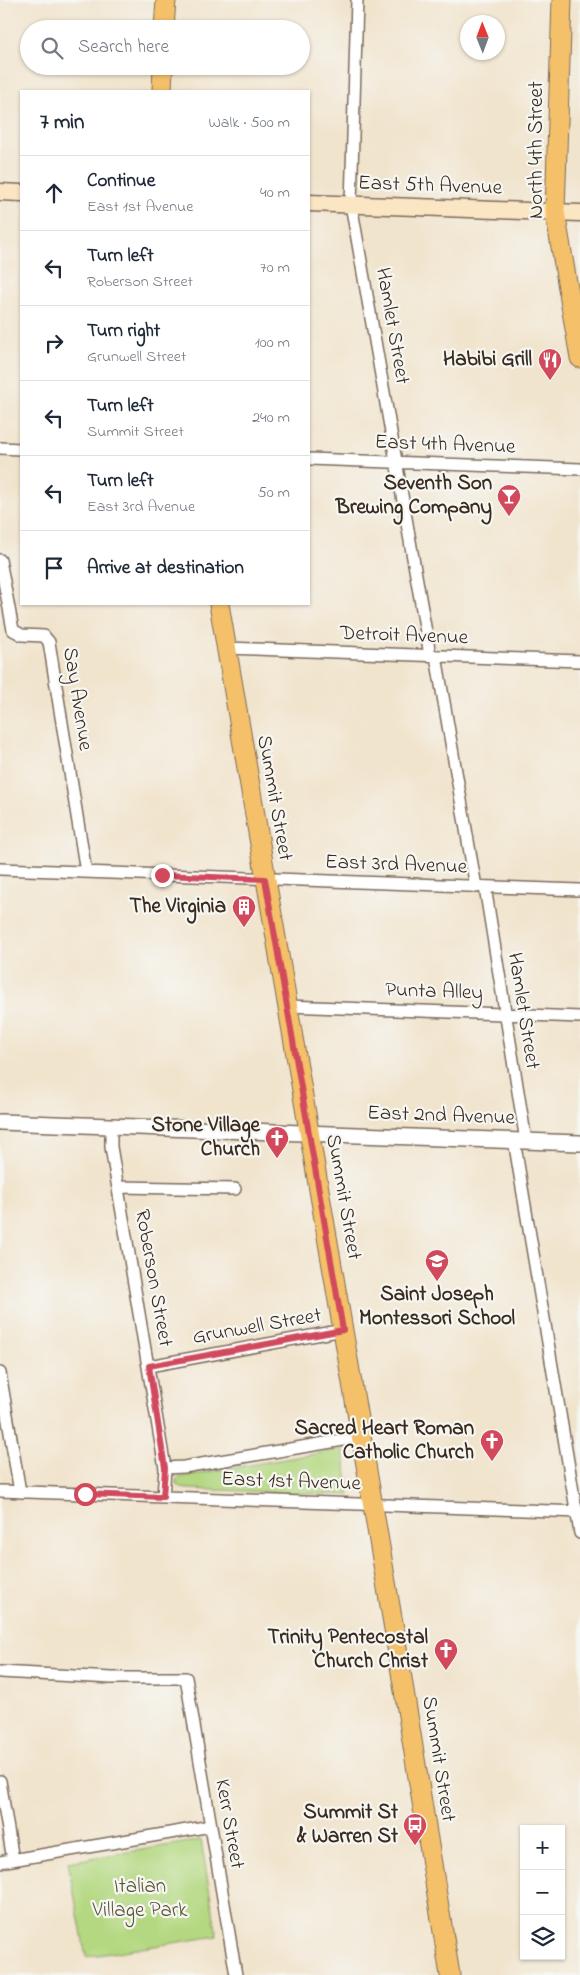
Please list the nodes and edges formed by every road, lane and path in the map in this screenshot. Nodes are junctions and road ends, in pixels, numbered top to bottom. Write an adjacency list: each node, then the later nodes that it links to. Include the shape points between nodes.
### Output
1 (166, 0): 4 (main road)
2 (357, 0): 10 (street, Hamlet Street)
3 (562, 0): 11 (main road, North 4th Street)
4 (165, 20)
5 (163, 75): 6 (main road)
6 (162, 90)
7 (0, 192): 8 (main road)
8 (20, 193)
9 (310, 203): 10 (main road, East 5th Avenue)
10 (351, 204): 11 (main road, East 5th Avenue); 17 (street, Hamlet Street)
11 (555, 212): 12 (main road, East 5th Avenue); 13 (main road, North 4th Street)
12 (580, 213)
13 (580, 358)
14 (0, 448): 15 (street)
15 (20, 448)
16 (310, 459): 17 (street, East 4th Avenue)
17 (397, 462): 18 (street, East 4th Avenue); 22 (street, Hamlet Street)
18 (580, 469)
19 (0, 560): 25 (street, Say Avenue, via 13,630 22,635 44,636 50,642)
20 (219, 605): 21 (main road, Summit Street)
21 (226, 648): 22 (street, Detroit Avenue); 26 (main road, Summit Street)
22 (433, 655): 23 (street, Detroit Avenue); 27 (street, Hamlet Street)
23 (580, 661)
24 (0, 869): 25 (street, East 3rd Avenue)
25 (86, 872): 26 (street, East 3rd Avenue)
26 (265, 879): 27 (street, East 3rd Avenue); 29 (main road, Summit Street)
27 (480, 887): 28 (street, East 3rd Avenue); 30 (street, Hamlet Street)
28 (580, 890)
29 (288, 1006): 30 (street, Punta Alley); 34 (main road, Summit Street)
30 (504, 1014): 31 (street, Punta Alley); 35 (street, Hamlet Street)
31 (580, 1016)
32 (0, 1122): 33 (street, East 2nd Avenue)
33 (110, 1125): 34 (street, East 2nd Avenue); 37 (street, Roberson Street)
34 (309, 1132): 35 (street, East 2nd Avenue); 39 (main road, Summit Street)
35 (520, 1140): 36 (street, East 2nd Avenue); 48 (street, Hamlet Street)
36 (580, 1143)
37 (118, 1187): 38 (street); 40 (street, Roberson Street)
38 (235, 1189)
39 (343, 1330): 40 (street, Grunwell Street); 42 (main road, Summit Street)
40 (149, 1366): 43 (street, Roberson Street)
41 (0, 1374): 45 (street)
42 (361, 1438): 43 (street); 47 (main road, Summit Street)
43 (165, 1468): 46 (street, Roberson Street)
44 (0, 1491): 45 (street, East 1st Avenue)
45 (20, 1492): 46 (street, East 1st Avenue)
46 (163, 1497): 47 (street, East 1st Avenue)
47 (372, 1504): 48 (street, East 1st Avenue); 56 (main road, Summit Street)
48 (578, 1511): 49 (street, Hamlet Street)
49 (580, 1533)
50 (0, 1672): 52 (street, Kerr Street, via 186,1678)
51 (0, 1781): 53 (street)
52 (211, 1826): 53 (street); 55 (street, Kerr Street)
53 (14, 1860): 54 (street)
54 (0, 1862)
55 (236, 1975)
56 (450, 1975)

